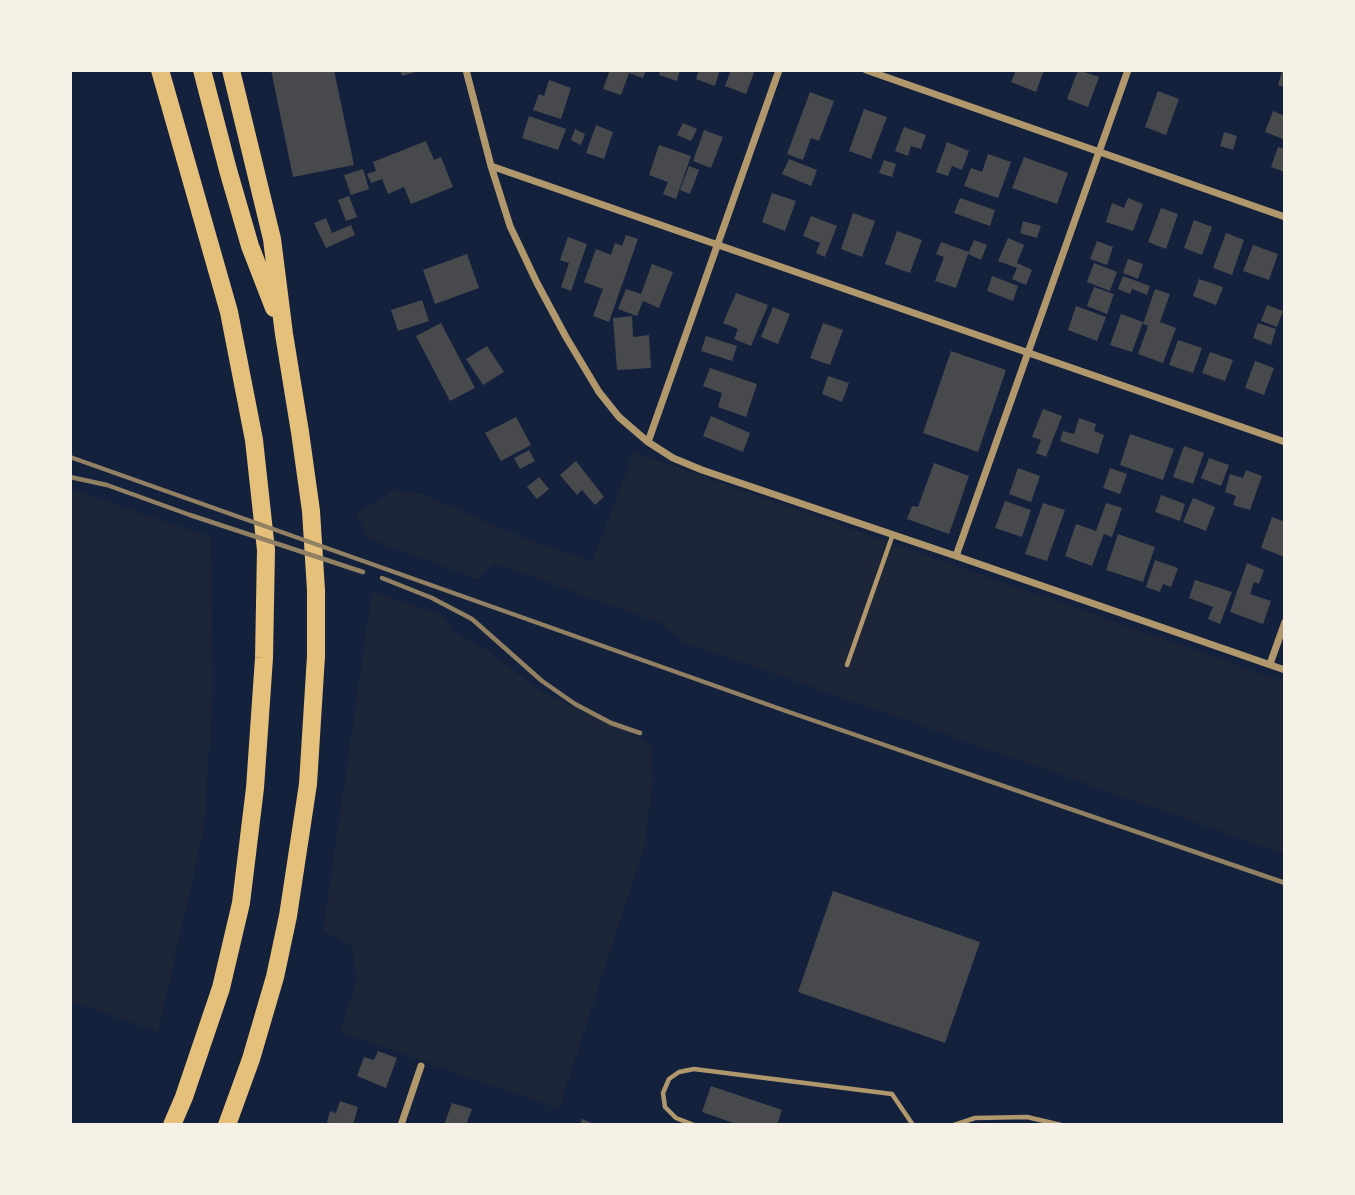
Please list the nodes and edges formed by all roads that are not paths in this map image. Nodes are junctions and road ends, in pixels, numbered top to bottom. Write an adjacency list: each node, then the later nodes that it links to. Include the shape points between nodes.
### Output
1 (160, 70): 23 (highway, via 229,312 254,440 266,550 257,762 241,903 221,988)
2 (202, 70): 12 (highway, via 250,246)
3 (231, 70): 12 (highway, via 272,239)
4 (466, 70): 9 (street)
5 (779, 70): 11 (street)
6 (866, 70): 8 (street)
7 (1128, 70): 8 (street)
8 (1101, 152): 10 (street); 13 (street)
9 (491, 166): 11 (street); 14 (street, via 510,226 566,337 599,392)
10 (1285, 217)
11 (718, 246): 13 (street); 14 (street)
12 (284, 334): 24 (highway, via 311,511 316,590 308,784 275,977)
13 (1028, 354): 15 (street); 17 (street)
14 (648, 442): 16 (street, via 702,470)
15 (1285, 442)
16 (893, 534): 17 (street); 20 (lane)
17 (957, 556): 19 (street)
18 (1285, 622): 19 (street)
19 (1270, 664): 21 (street)
20 (847, 665)
21 (1285, 670)
22 (421, 1066): 25 (street)
23 (172, 1125)
24 (227, 1125)
25 (401, 1125)
26 (694, 1125): 27 (lane, via 676,1118 665,1107 663,1093 669,1079 694,1069 892,1094)
27 (913, 1125)
28 (954, 1125): 29 (lane, via 975,1118 1027,1117)
29 (1061, 1125)

